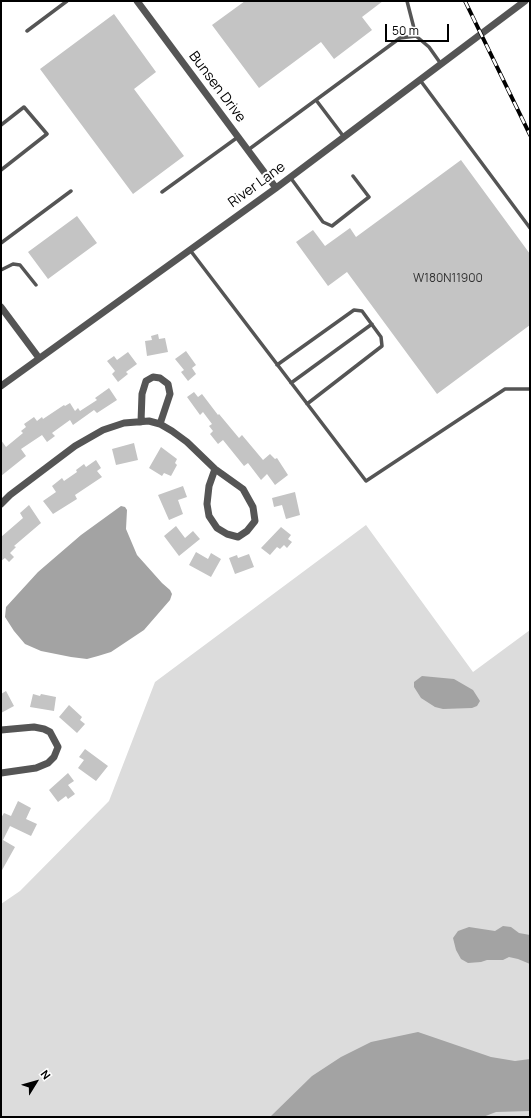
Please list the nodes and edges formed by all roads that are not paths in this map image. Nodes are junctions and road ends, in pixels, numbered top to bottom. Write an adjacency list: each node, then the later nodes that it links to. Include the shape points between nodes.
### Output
1 (66, 1): 5 (lane)
2 (137, 1): 11 (street, Bunsen Drive)
3 (407, 1): 6 (lane)
4 (525, 1): 7 (street, River Lane)
5 (27, 31)
6 (416, 36): 7 (lane, via 429,47); 9 (lane, via 400,38)
7 (440, 64): 8 (street, River Lane)
8 (420, 80): 12 (street, River Lane); 20 (lane)
9 (316, 100): 12 (lane); 13 (lane)
10 (1, 125): 14 (lane, via 24,107 47,134)
11 (238, 137): 13 (street, Bunsen Drive); 19 (lane)
12 (344, 137): 16 (street, River Lane)
13 (248, 150): 17 (street, Bunsen Drive)
14 (1, 170)
15 (353, 176): 16 (lane, via 369,197 332,226 323,222)
16 (290, 177): 17 (street, River Lane)
17 (276, 188): 22 (street, River Lane)
18 (71, 191): 21 (lane)
19 (162, 192)
20 (530, 228)
21 (1, 243)
22 (190, 250): 27 (street, River Lane); 28 (lane)
23 (1, 270): 24 (lane, via 12,264 20,265)
24 (36, 285)
25 (1, 307): 27 (street)
26 (372, 324): 28 (lane, via 362,311 354,310); 29 (lane); 32 (lane, via 381,337 382,346)
27 (39, 358): 30 (street, River Lane)
28 (278, 365): 29 (lane)
29 (291, 383): 32 (lane)
30 (1, 386)
31 (530, 389): 32 (lane, via 505,389 366,481)
32 (307, 404)
33 (141, 422): 34 (street); 34 (street, via 142,394 146,381 153,377 160,378 168,384 170,394); 36 (street, via 124,423 103,430 74,446)
34 (160, 424): 35 (street, via 187,442)
35 (215, 469): 35 (street, via 209,486 209,516 217,528 238,537 255,521 253,507 243,489)
36 (1, 504)
37 (1, 730): 38 (street, via 34,727 44,729 50,732 58,747 48,763 36,768)
38 (1, 773)

